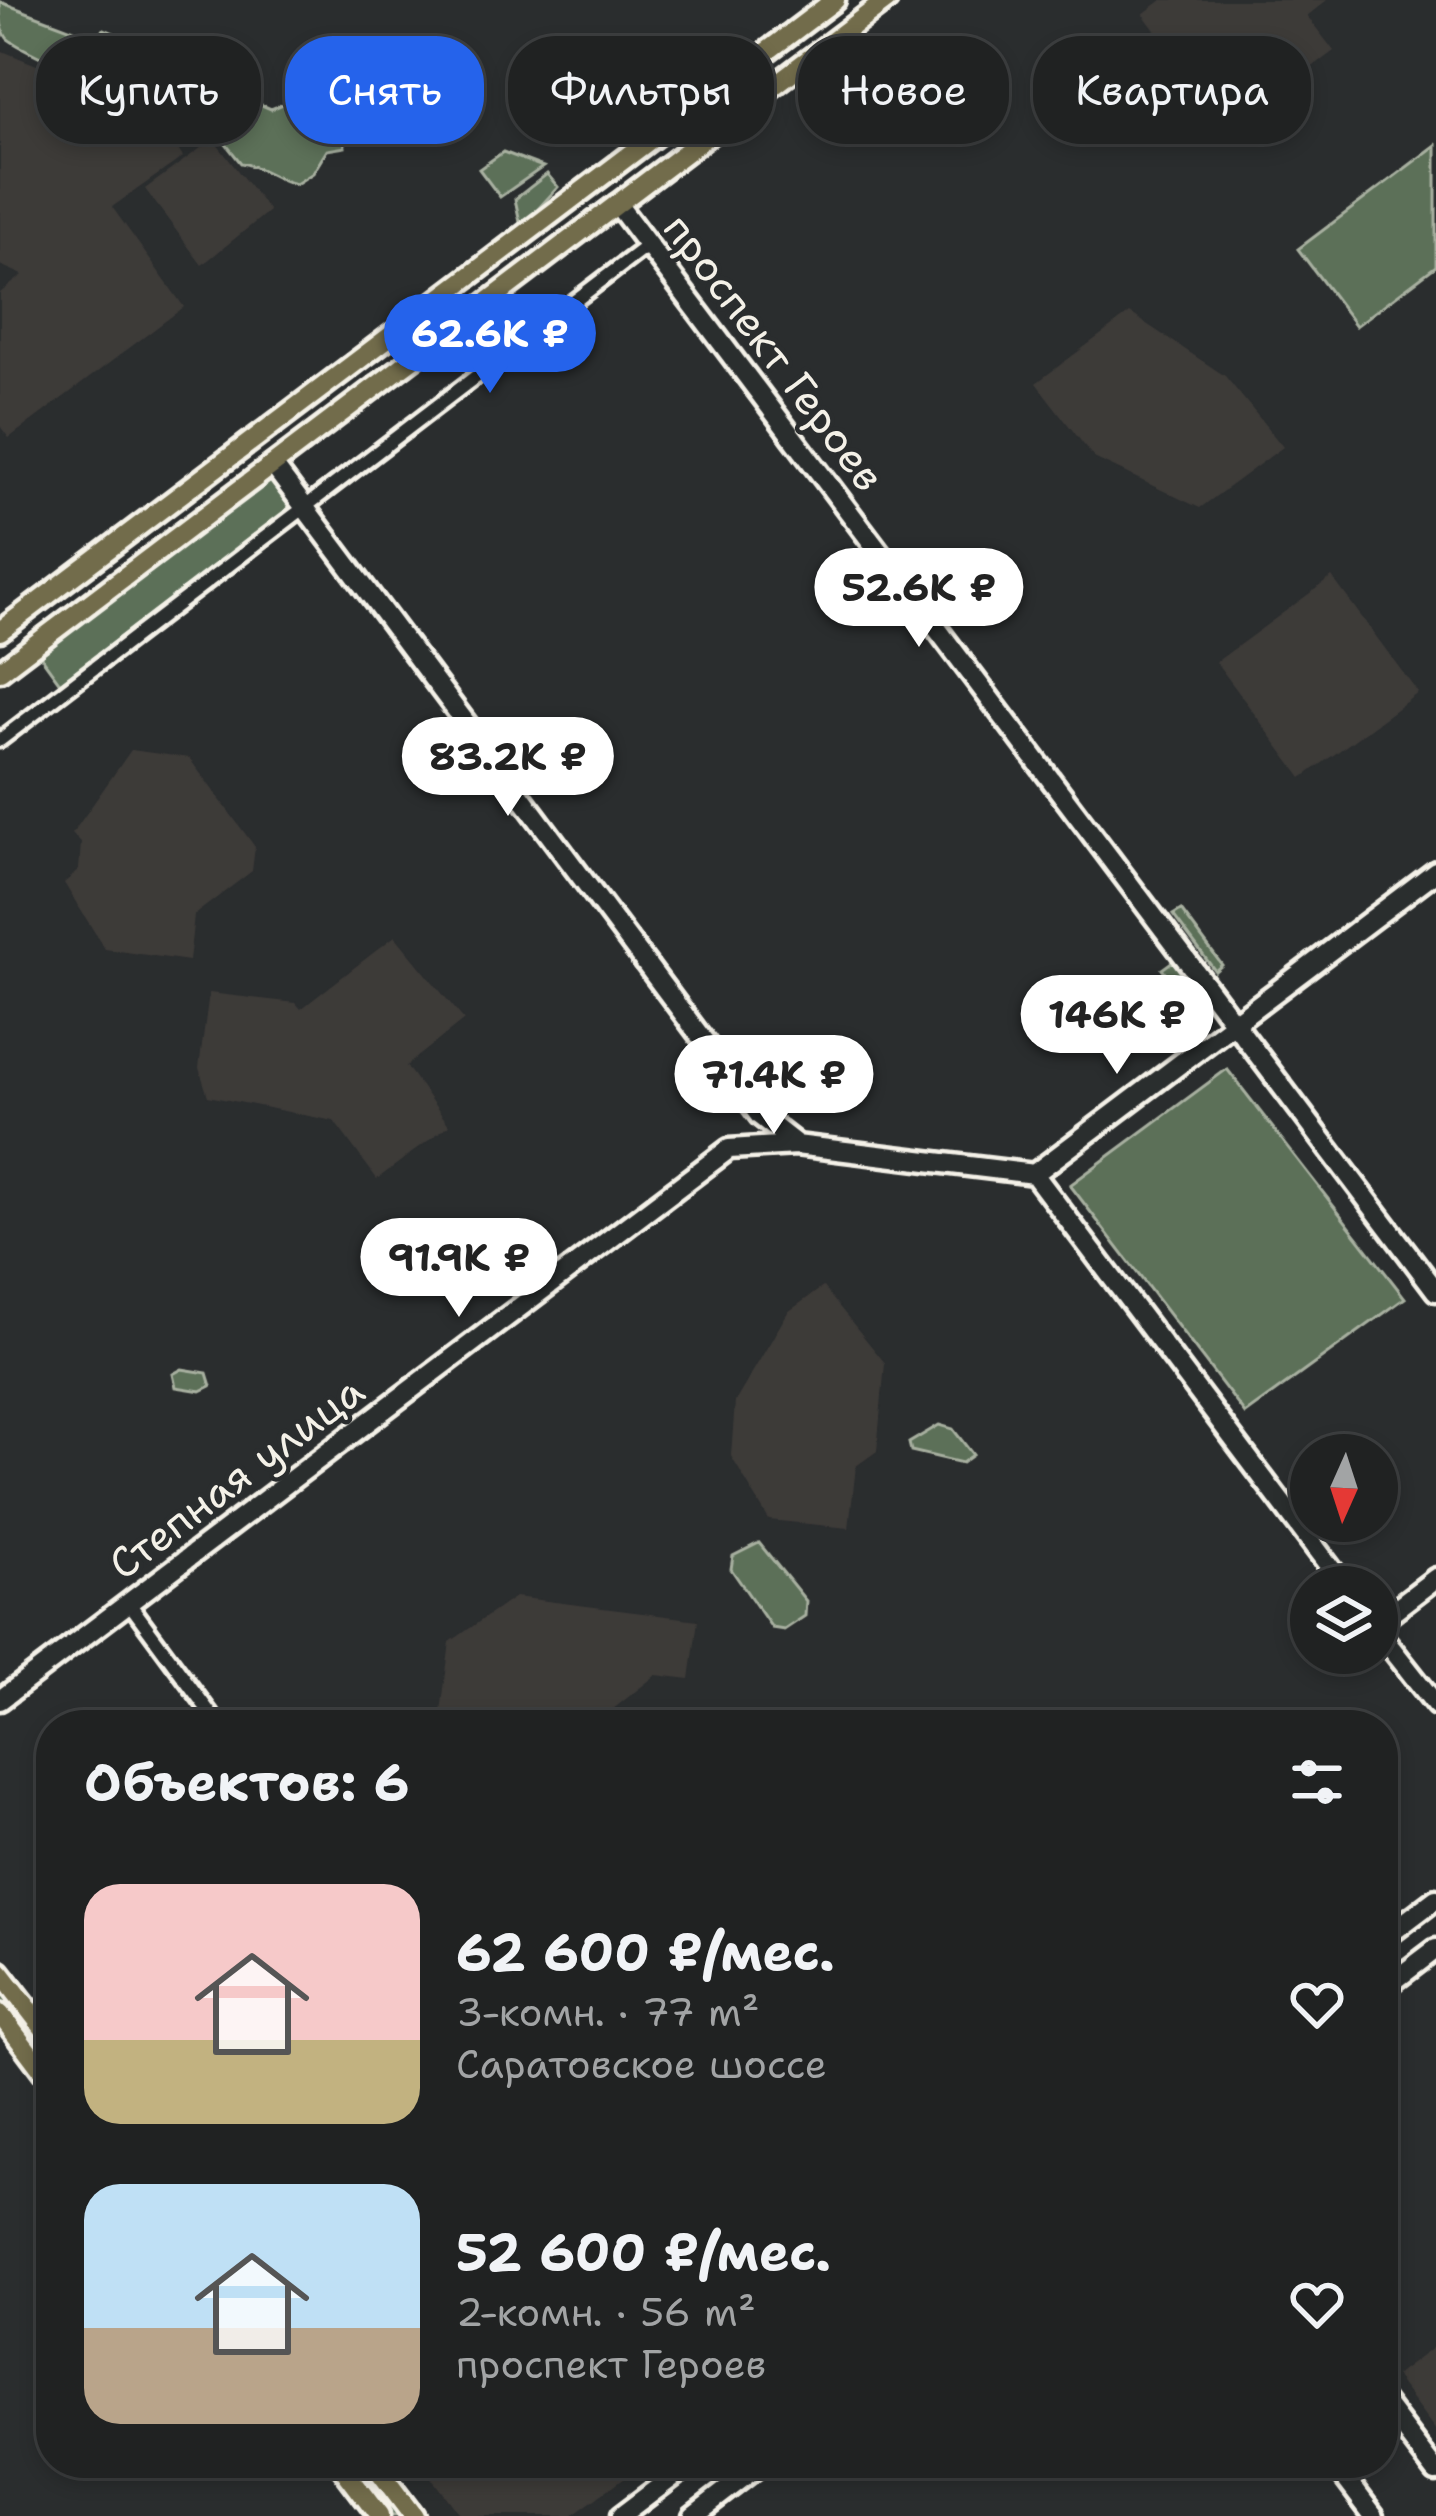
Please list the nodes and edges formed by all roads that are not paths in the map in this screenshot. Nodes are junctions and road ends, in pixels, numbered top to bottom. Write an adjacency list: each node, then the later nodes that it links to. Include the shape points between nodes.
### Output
1 (835, 0): 3 (main road)
2 (887, 0): 4 (main road)
3 (774, 46)
4 (774, 85)
5 (643, 144): 9 (main road)
6 (696, 144): 7 (main road)
7 (617, 204): 8 (street, проспект Героев); 10 (main road)
8 (648, 245): 13 (street); 18 (street, проспект Героев)
9 (480, 267): 10 (main road); 11 (main road)
10 (500, 293): 12 (main road)
11 (253, 439): 12 (main road); 14 (main road)
12 (273, 465): 13 (street); 15 (main road)
13 (303, 508): 16 (street); 19 (street)
14 (0, 631)
15 (0, 671)
16 (0, 740)
17 (1436, 871): 18 (street)
18 (1233, 1024): 22 (street); 23 (street, проспект Героев)
19 (751, 1101): 20 (street); 21 (street, via 749,1126)
20 (796, 1144): 21 (street); 22 (street)
21 (730, 1149): 26 (street, Степная улица)
22 (1034, 1174): 24 (street)
23 (1436, 1291)
24 (1329, 1566)
25 (1436, 1578): 27 (street)
26 (129, 1603): 29 (street, Степная улица); 31 (street)
27 (1398, 1609)
28 (1398, 1654): 30 (street)
29 (0, 1700)
30 (1436, 1706)
31 (208, 1710)
32 (1436, 1899): 33 (street)
33 (1398, 1928)
34 (1436, 1949): 36 (street)
35 (0, 1972): 38 (main road)
36 (1398, 1978)
37 (0, 2014): 39 (main road)
38 (36, 2019)
39 (36, 2061)
40 (1398, 2422): 41 (street)
41 (1436, 2472)
42 (350, 2478): 47 (main road)
43 (385, 2478): 48 (main road)
44 (672, 2478): 49 (street)
45 (742, 2478): 50 (street)
46 (1345, 2478): 51 (street)
47 (379, 2516)
48 (413, 2516)
49 (621, 2516)
50 (693, 2516)
51 (1374, 2516)

